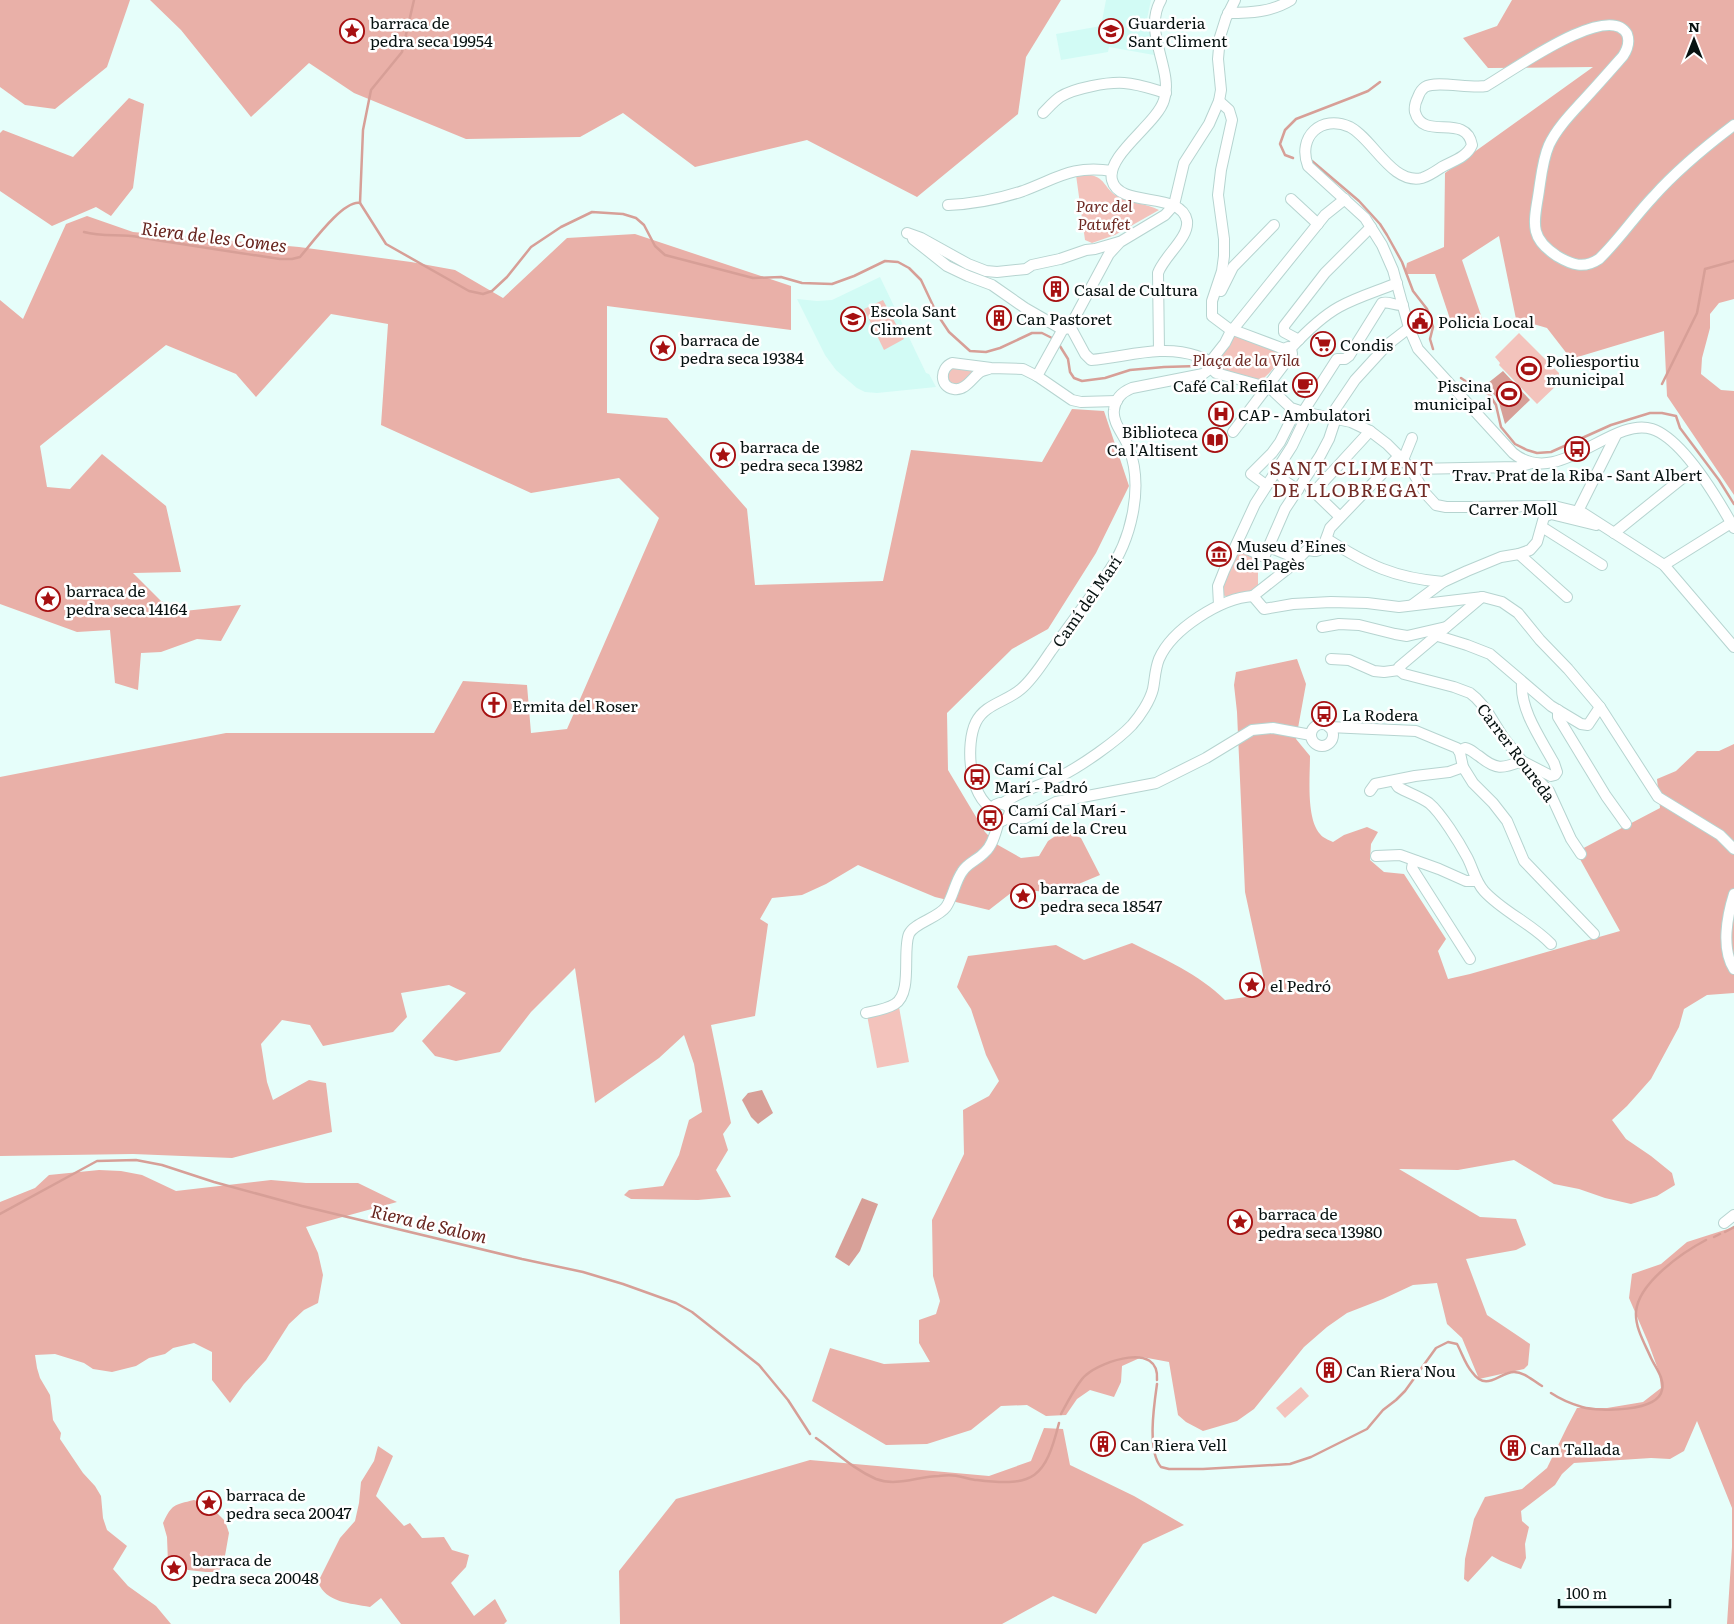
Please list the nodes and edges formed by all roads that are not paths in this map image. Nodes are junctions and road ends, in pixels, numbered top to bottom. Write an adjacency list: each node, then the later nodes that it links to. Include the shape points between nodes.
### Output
1 (1161, 0): 5 (street, via 1154,23)
2 (1235, 0): 4 (street)
3 (1290, 0): 4 (street, via 1265,10)
4 (1228, 13): 6 (street, via 1219,44)
5 (1166, 93): 7 (street, via 1128,84 1106,85 1065,94); 9 (street, via 1159,110 1118,158)
6 (1219, 101): 13 (street, via 1209,124 1184,163); 22 (street, via 1229,110 1232,120 1218,195 1224,264)
7 (1043, 113)
8 (1734, 125): 10 (street, via 1702,149 1666,184 1599,259 1589,265 1578,265 1546,248 1535,232 1535,217 1543,162 1549,144 1623,56 1628,44 1623,28 1613,22 1605,22 1574,31 1548,44 1486,86 1435,84 1424,87 1416,99 1418,118 1429,126 1464,130 1472,145 1467,154 1424,178 1408,178 1395,170 1357,131 1333,124 1318,127 1306,140 1304,154 1308,166)
9 (1112, 170): 12 (street, via 1067,172 1009,195 983,202); 13 (street, via 1114,185 1124,193)
10 (1344, 198): 15 (street); 16 (street)
11 (1291, 199): 15 (street)
12 (948, 205)
13 (1174, 205): 17 (street, via 1166,215); 27 (street, via 1184,214 1187,228 1158,273)
14 (1274, 224): 22 (street, via 1233,267)
15 (1318, 224): 25 (street)
16 (1371, 227): 20 (street, via 1387,254); 26 (street, via 1325,273 1284,326 1284,332)
17 (1120, 242): 18 (street); 19 (street)
18 (1095, 250): 19 (street, via 1100,252); 23 (street, via 1026,269 997,272 968,264 907,233 947,266 992,285 1025,308)
19 (1103, 263): 23 (street)
20 (1397, 283): 21 (street); 26 (street, via 1337,309)
21 (1403, 305): 24 (street); 34 (street, via 1382,303 1349,356 1335,361)
22 (1211, 309): 25 (street, via 1214,318)
23 (1067, 328): 27 (street, via 1091,360); 31 (street)
24 (1409, 328): 35 (street, via 1387,345 1355,380); 41 (street, via 1423,356 1513,454)
25 (1233, 331): 28 (street); 29 (street)
26 (1299, 340): 28 (street)
27 (1159, 351): 29 (street, via 1188,353)
28 (1288, 351): 32 (street)
29 (1211, 365): 32 (street, via 1216,373); 33 (street, via 1203,374 1132,388 1123,392)
30 (991, 368): 31 (street, via 1023,369)
31 (1037, 376): 33 (street, via 1076,401)
32 (1266, 387): 34 (street, via 1288,406); 37 (street)
33 (1116, 401): 84 (street, Camí del Marí, via 1115,418 1129,448 1134,469 1135,491 1129,528 1110,570 1036,672 1021,689 985,711 975,724 970,749 972,770 981,797)
34 (1300, 411): 35 (street, Carrer Moll); 43 (street, via 1303,423); 45 (street, via 1272,453 1251,474)
35 (1333, 417): 36 (street, Carrer Moll); 46 (street, via 1329,439)
36 (1370, 431): 40 (street, Carrer Moll); 47 (street)
37 (1233, 432)
38 (1616, 435): 41 (street, via 1562,460); 42 (street, via 1641,428 1656,431 1677,446); 48 (street)
39 (1412, 438): 40 (street)
40 (1401, 458): 44 (street, Carrer Moll); 49 (street)
41 (1532, 463): 44 (street, via 1518,468)
42 (1695, 468): 50 (street); 53 (street)
43 (1276, 469): 45 (street); 46 (street, via 1286,482)
44 (1411, 469): 48 (street, Carrer Moll, via 1429,498 1441,507 1554,506)
45 (1266, 485): 55 (street)
46 (1301, 486): 47 (street); 56 (street, via 1284,509)
47 (1314, 492): 49 (street)
48 (1578, 511): 52 (street, Carrer Moll)
49 (1340, 517): 54 (street, via 1330,528)
50 (1733, 526): 60 (street)
51 (1542, 527): 52 (street, via 1544,517 1552,514); 57 (street, via 1536,545); 59 (street)
52 (1604, 527): 53 (street, Carrer Moll)
53 (1614, 533): 60 (street, Carrer Moll)
54 (1326, 539): 58 (street, via 1318,551 1307,550); 61 (street, via 1384,570 1415,579)
55 (1237, 544): 56 (street, via 1262,556); 64 (street, via 1219,582)
56 (1270, 548): 58 (street)
57 (1519, 554): 61 (street, via 1493,560); 63 (street)
58 (1298, 559): 62 (street)
59 (1602, 565)
60 (1664, 565): 70 (street, Carrer Moll)
61 (1443, 582): 65 (street)
62 (1253, 596): 64 (street); 65 (street, via 1264,609 1326,602)
63 (1567, 597)
64 (1219, 605): 83 (street, via 1179,633 1166,648 1158,662 1150,696 1130,727 1075,768)
65 (1411, 605): 66 (street)
66 (1466, 605): 68 (street); 74 (street, via 1483,597 1502,602 1518,613)
67 (1322, 627): 68 (street, via 1359,624 1406,636)
68 (1448, 627): 69 (street)
69 (1438, 636): 72 (street); 73 (street, via 1490,654)
70 (1732, 646)
71 (1331, 659): 72 (street, via 1349,660 1374,671)
72 (1399, 670): 79 (street, Carrer Roureda, via 1470,693 1485,708)
73 (1522, 682): 75 (street); 79 (street, via 1521,692 1526,708 1554,763 1556,775)
74 (1600, 707): 75 (street, via 1589,724 1584,725); 87 (street, via 1655,794 1720,835)
75 (1558, 710): 86 (street, via 1558,717)
76 (1329, 727): 77 (street, via 1319,725); 77 (street, via 1332,736 1327,745 1317,745); 78 (street, via 1416,732)
77 (1311, 734): 85 (street, via 1273,728 1252,730 1156,783 1056,802 1025,818)
78 (1459, 750): 79 (street, via 1471,749 1498,768); 80 (street)
79 (1522, 761): 88 (street, Carrer Roureda, via 1549,791)
80 (1463, 767): 81 (street); 93 (street, via 1473,783 1507,820 1528,867)
81 (1398, 780): 82 (street, via 1375,784); 91 (street, via 1398,787 1426,802 1440,816 1462,848)
82 (1370, 791)
83 (1003, 803): 84 (street); 85 (street, via 1010,813)
84 (993, 809): 85 (street, via 993,816)
85 (1004, 819): 97 (street, via 987,852 961,873 946,907 910,933 907,975 900,1000 894,1005)
86 (1626, 824)
87 (1734, 849)
88 (1581, 854)
89 (1376, 856): 90 (street, via 1396,854)
90 (1416, 861): 91 (street, via 1466,881); 95 (street, via 1412,868)
91 (1477, 881): 94 (street, via 1489,896)
92 (1734, 894): 96 (street, via 1727,932 1728,953)
93 (1594, 934)
94 (1551, 944)
95 (1470, 959)
96 (1734, 969)
97 (866, 1013)
98 (1734, 1215): 99 (street)
99 (1724, 1223)

